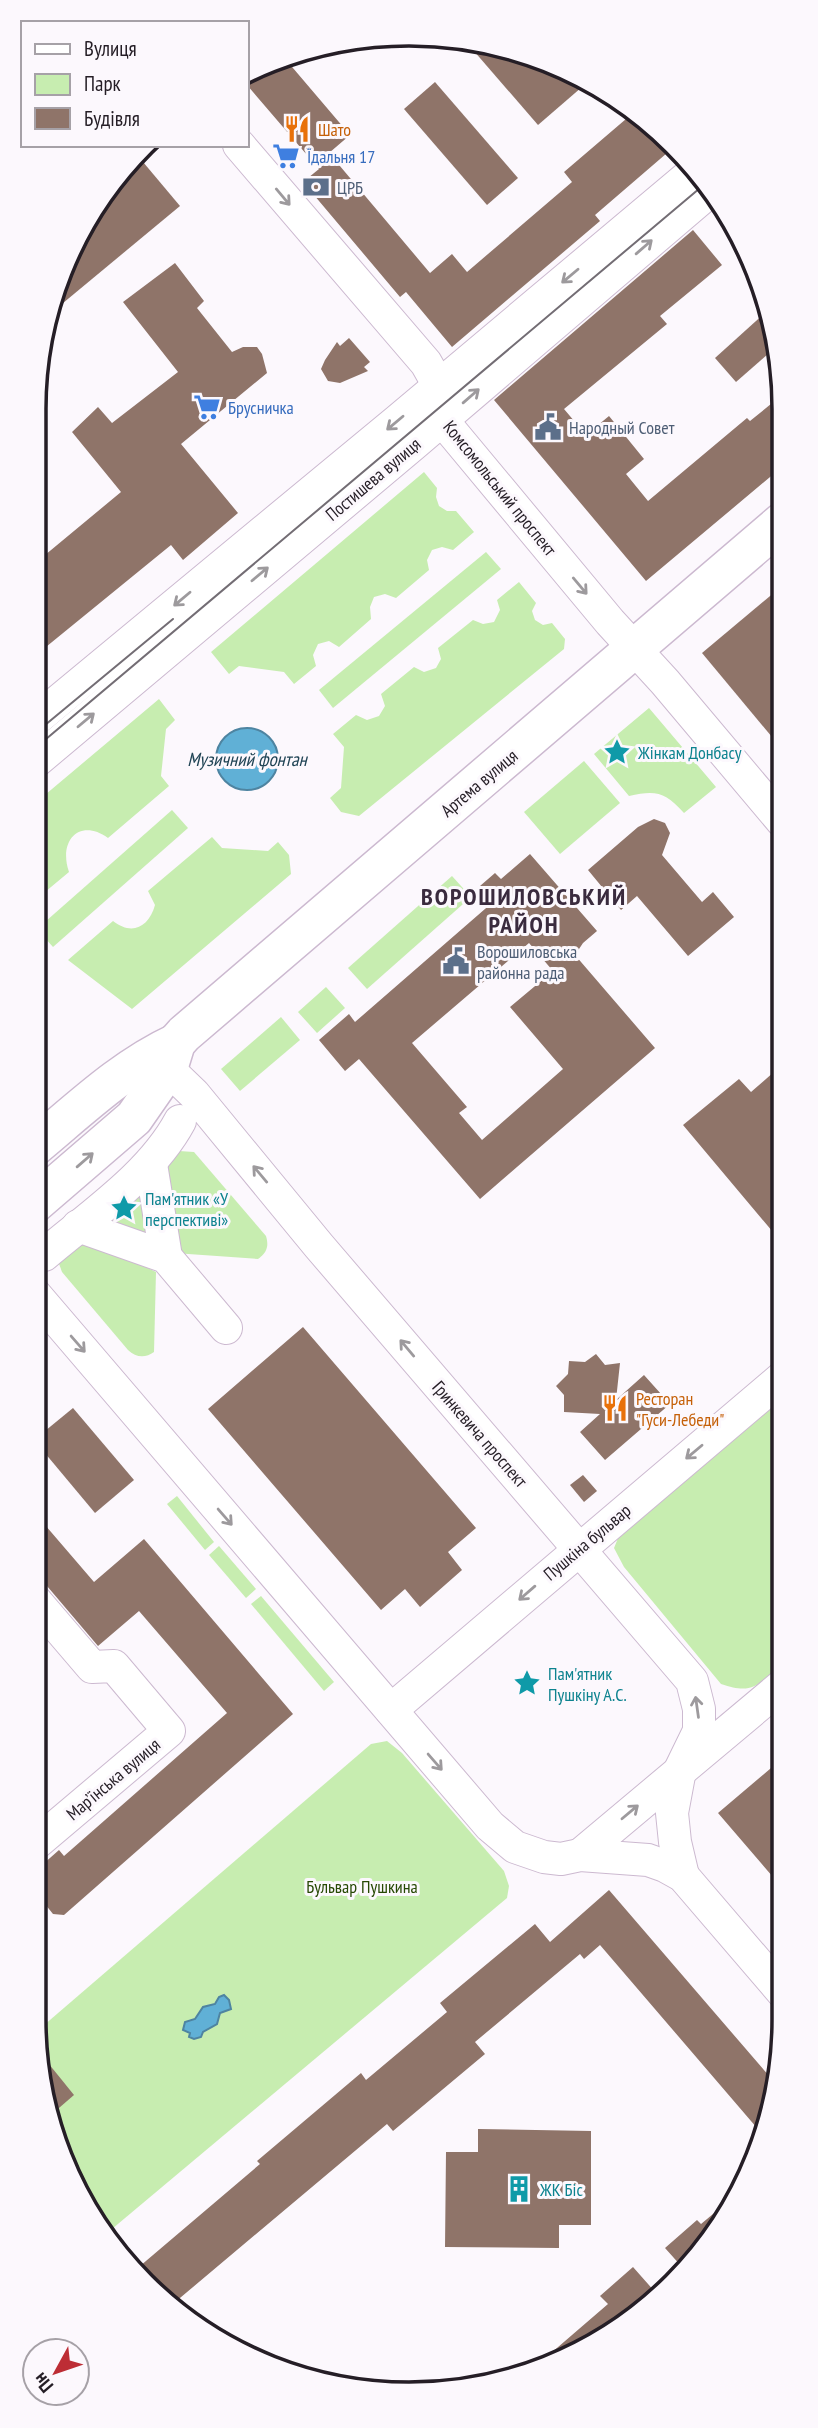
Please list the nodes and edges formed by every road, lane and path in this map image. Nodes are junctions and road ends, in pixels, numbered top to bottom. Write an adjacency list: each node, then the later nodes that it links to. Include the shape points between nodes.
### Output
1 (241, 147): 4 (street, Комсомольський проспект, one-way to 4, via 426,363)
2 (688, 177): 4 (street, Постишева вулиця, one-way to 4)
3 (703, 197): 5 (street, Постишева вулиця, one-way to 3)
4 (439, 386): 5 (street, Комсомольський проспект); 8 (street, Постишева вулиця, one-way to 8)
5 (442, 420): 7 (street, Комсомольський проспект, one-way to 7); 9 (street, Постишева вулиця, one-way to 5)
6 (772, 531): 7 (main road, Артема вулиця)
7 (635, 650): 10 (street, Комсомольський проспект); 11 (main road, Артема вулиця)
8 (46, 711)
9 (46, 753)
10 (772, 809)
11 (172, 1056): 13 (main road, Артема вулиця, via 150,1055); 15 (main road, Артема вулиця, one-way to 11, via 134,1118); 22 (street, Гринкевича проспект, one-way to 11, via 319,1246 194,1094)
12 (180, 1121): 14 (street)
13 (46, 1138)
14 (151, 1164): 16 (street); 18 (street)
15 (46, 1194)
16 (78, 1226): 17 (street); 18 (street)
17 (46, 1253)
18 (166, 1257): 20 (street)
19 (46, 1307): 25 (street, Гринкевича проспект, one-way to 25)
20 (226, 1328)
21 (772, 1385): 22 (street, Пушкіна бульвар, one-way to 22)
22 (579, 1549): 25 (street, Пушкіна бульвар, one-way to 25); 26 (street, Гринкевича проспект, one-way to 22, via 699,1731 692,1681)
23 (46, 1613): 27 (street, Мар’їнська вулиця, via 92,1667 114,1666 169,1731)
24 (772, 1694): 26 (street)
25 (391, 1710): 28 (street, Гринкевича проспект, one-way to 28, via 490,1826 515,1847 544,1857)
26 (680, 1770): 28 (street, one-way to 26); 29 (street, Гринкевича проспект, via 672,1812)
27 (46, 1835)
28 (580, 1855): 29 (street, Гринкевича проспект, via 648,1860)
29 (682, 1876): 30 (street, Гринкевича проспект)
30 (772, 1980)

